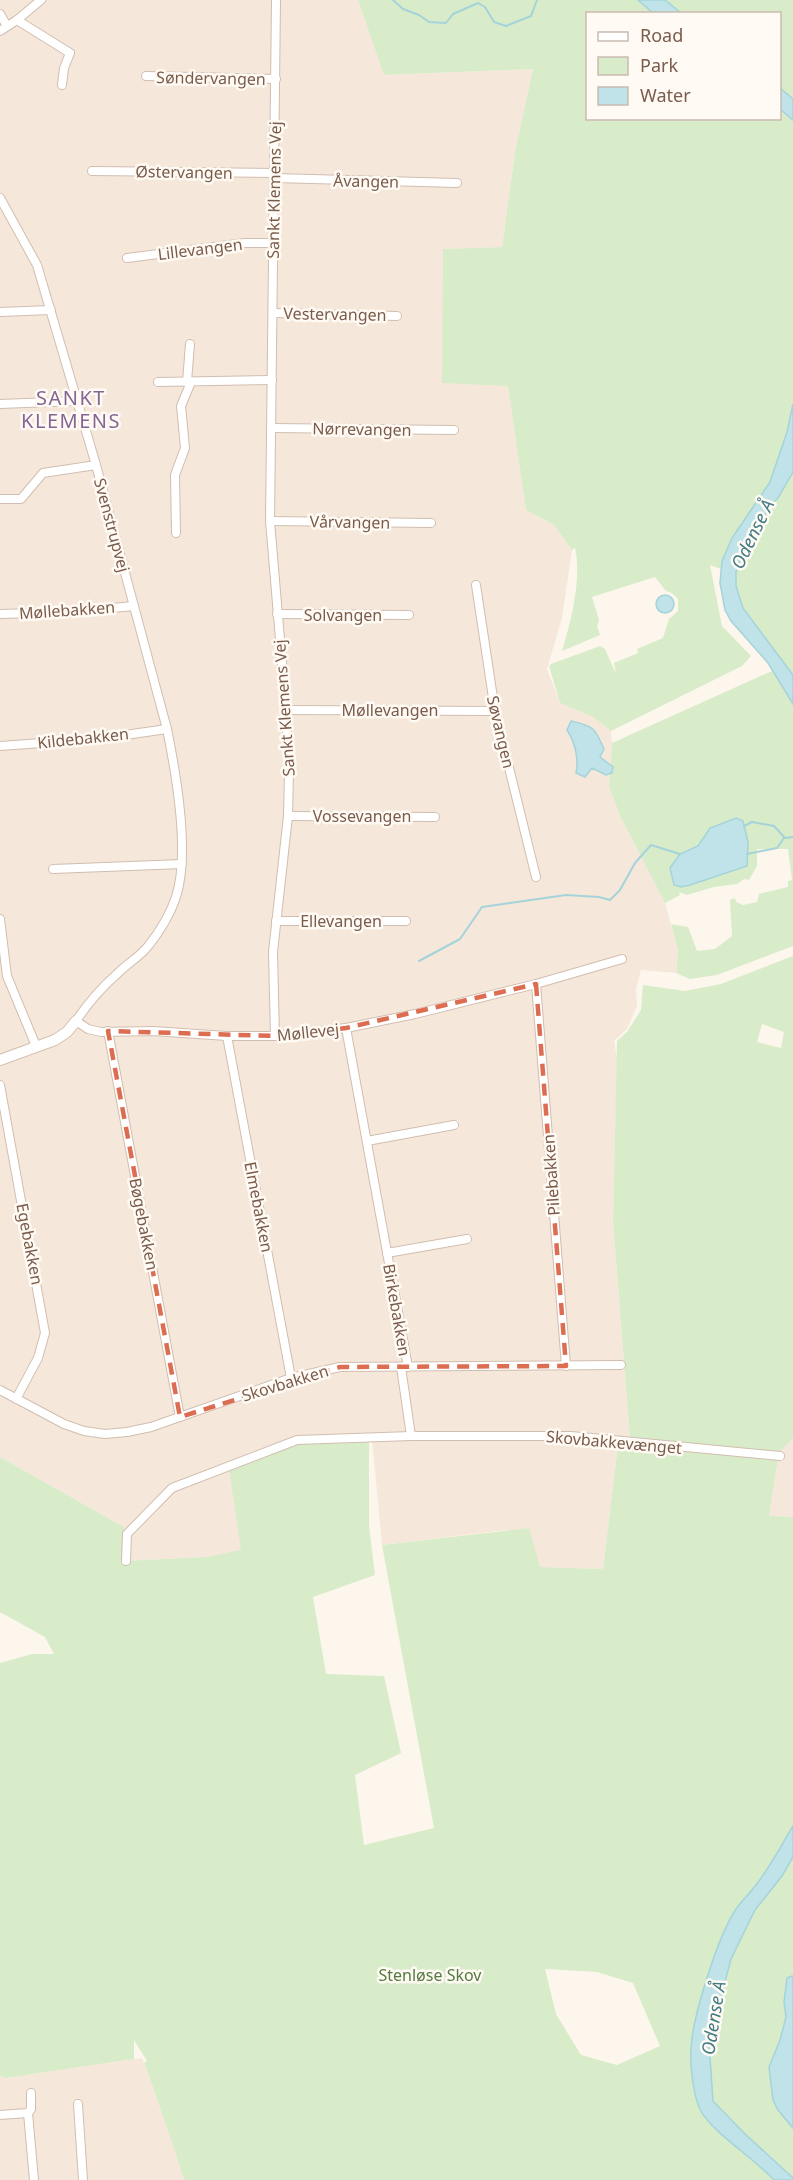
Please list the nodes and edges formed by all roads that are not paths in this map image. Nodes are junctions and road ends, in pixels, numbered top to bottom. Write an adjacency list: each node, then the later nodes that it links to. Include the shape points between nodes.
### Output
1 (40, 0): 4 (street)
2 (276, 0): 7 (street, Sankt Klemens Vej)
3 (0, 14): 5 (street)
4 (17, 20): 5 (street); 8 (street, via 70,53)
5 (4, 28)
6 (146, 76): 7 (street, Søndervangen)
7 (276, 79): 10 (street, Sankt Klemens Vej)
8 (62, 85)
9 (92, 171): 10 (street, Østervangen)
10 (275, 176): 11 (street, Åvangen); 13 (street, Sankt Klemens Vej)
11 (457, 183)
12 (0, 198): 15 (street, Svenstrupvej, via 37,266)
13 (274, 243): 14 (street, Lillevangen); 17 (street, Sankt Klemens Vej)
14 (126, 258)
15 (51, 310): 16 (street); 23 (street, Svenstrupvej)
16 (0, 312)
17 (273, 313): 18 (street, Vestervangen); 20 (street, Sankt Klemens Vej)
18 (397, 316)
19 (190, 344): 22 (street)
20 (272, 380): 22 (street); 25 (street, Sankt Klemens Vej)
21 (158, 382): 22 (street)
22 (189, 382): 31 (street, via 181,406 185,448 176,475)
23 (78, 401): 24 (street); 27 (street, Svenstrupvej)
24 (0, 404)
25 (271, 428): 26 (street, Nørrevangen); 29 (street, Sankt Klemens Vej)
26 (454, 430)
27 (96, 465): 28 (street, via 43,472 21,499); 33 (street, Svenstrupvej)
28 (0, 499)
29 (270, 521): 30 (street, Vårvangen); 35 (street, Sankt Klemens Vej)
30 (431, 523)
31 (176, 533)
32 (476, 585): 38 (street, Søvangen)
33 (134, 606): 34 (street, Møllebakken); 39 (street, Svenstrupvej)
34 (0, 614)
35 (277, 614): 36 (street, Solvangen); 37 (street, Sankt Klemens Vej)
36 (409, 615)
37 (286, 710): 38 (street, Møllevangen); 41 (street, Sankt Klemens Vej)
38 (495, 711): 45 (street, Søvangen)
39 (167, 729): 40 (street, Kildebakken); 43 (street, Svenstrupvej)
40 (0, 746)
41 (288, 816): 42 (street, Vossevangen); 47 (street, Sankt Klemens Vej)
42 (435, 817)
43 (182, 864): 44 (street); 51 (street, Svenstrupvej, via 176,898 163,925 147,947 96,994)
44 (53, 869)
45 (536, 877)
46 (0, 919): 56 (street, via 8,976)
47 (276, 921): 48 (street, Ellevangen); 55 (street, Sankt Klemens Vej)
48 (406, 921)
49 (622, 959): 50 (street, Møllevej)
50 (536, 984): 52 (street, Møllevej); 64 (street, Pilebakken)
51 (76, 1021): 53 (street, Møllevej, via 96,1031); 56 (street, via 55,1040)
52 (346, 1028): 55 (street, Møllevej); 60 (street, Birkebakken)
53 (108, 1031): 54 (street, Møllevej); 69 (street, Bøgebakken)
54 (227, 1036): 55 (street, Møllevej); 66 (street, Elmebakken)
55 (274, 1036)
56 (36, 1046): 57 (street)
57 (0, 1060)
58 (0, 1084): 68 (street, Egebakken, via 45,1333 38,1358)
59 (454, 1125): 60 (street)
60 (367, 1140): 62 (street, Birkebakken)
61 (467, 1239): 62 (street, Birkebakken)
62 (387, 1253): 65 (street, Birkebakken)
63 (621, 1365): 64 (street, Skovbakken)
64 (566, 1366): 65 (street, Skovbakken)
65 (404, 1367): 66 (street, Skovbakken, via 340,1367); 70 (street)
66 (291, 1378): 69 (street, Skovbakken)
67 (0, 1390): 68 (street, Skovbakken)
68 (16, 1399): 69 (street, Skovbakken, via 64,1424 105,1434)
69 (180, 1417)
70 (411, 1436): 71 (street, Skovbakkevænget, via 571,1436); 72 (street, Skovbakkevænget, via 297,1440 172,1488 127,1534)
71 (780, 1456)
72 (126, 1561)
73 (31, 2093): 75 (street, via 32,2109)
74 (78, 2104): 78 (street)
75 (28, 2114): 76 (street); 77 (street)
76 (0, 2115)
77 (34, 2180)
78 (83, 2180)

